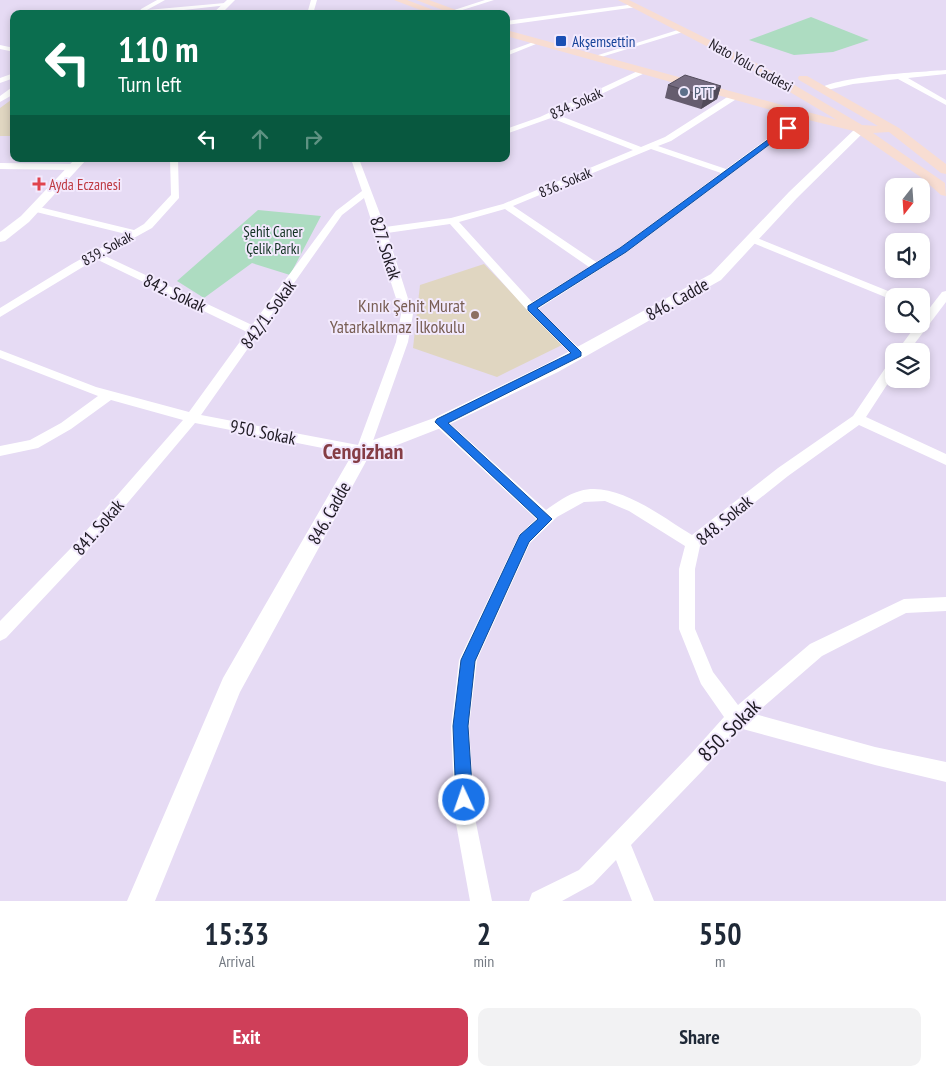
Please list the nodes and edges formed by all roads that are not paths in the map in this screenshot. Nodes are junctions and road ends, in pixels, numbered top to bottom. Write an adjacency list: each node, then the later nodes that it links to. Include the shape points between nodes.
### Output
1 (162, 0): 8 (street)
2 (398, 0): 10 (main road)
3 (420, 0): 11 (main road)
4 (492, 0): 12 (street)
5 (622, 0): 7 (main road, Nato Yolu Caddesi)
6 (228, 3): 9 (street)
7 (635, 6): 13 (street); 15 (main road, Nato Yolu Caddesi)
8 (143, 10)
9 (169, 10)
10 (428, 10)
11 (452, 10)
12 (464, 10)
13 (510, 24)
14 (510, 26): 19 (main road)
15 (684, 30): 19 (street); 29 (main road, Nato Yolu Caddesi, via 729,51)
16 (510, 34): 17 (main road)
17 (538, 42): 18 (street); 20 (main road)
18 (510, 52)
19 (609, 54): 20 (street); 29 (main road, via 787,102)
20 (596, 58): 21 (main road)
21 (645, 70): 26 (main road); 30 (street, 834. Sokak)
22 (792, 71): 25 (main road, Nato Yolu Caddesi)
23 (946, 72): 24 (street)
24 (901, 77): 25 (street, via 845,83); 27 (street)
25 (823, 89): 28 (main road, Nato Yolu Caddesi)
26 (735, 96): 31 (main road); 35 (street, 836. Sokak)
27 (946, 103)
28 (854, 106): 29 (main road); 32 (main road, Nato Yolu Caddesi)
29 (827, 108): 33 (main road, Nato Yolu Caddesi)
30 (550, 115): 34 (street, 834. Sokak); 36 (street)
31 (804, 116): 33 (main road); 42 (street)
32 (888, 127): 33 (main road, via 884,130); 41 (main road, Nato Yolu Caddesi)
33 (861, 130): 44 (main road, Nato Yolu Caddesi); 51 (street, 846. Cadde, via 793,195)
34 (510, 131)
35 (650, 146): 36 (street, 836. Sokak); 42 (street)
36 (640, 150): 45 (street, 836. Sokak)
37 (174, 162): 49 (street, 839. Sokak, via 176,196 148,226)
38 (356, 162): 43 (street, 827. Sokak)
39 (77, 163): 40 (street); 46 (street)
40 (0, 166)
41 (944, 167)
42 (726, 172): 53 (street)
43 (366, 191): 48 (street, 827. Sokak); 59 (street, 842/1. Sokak, via 339,213)
44 (946, 192)
45 (506, 206): 47 (street, 836. Sokak); 53 (street)
46 (35, 209): 49 (street); 50 (street)
47 (452, 221): 48 (street, 836. Sokak); 56 (street)
48 (381, 231): 68 (street, 827. Sokak, via 407,314 402,342)
49 (134, 233): 52 (street, 839. Sokak)
50 (0, 238)
51 (752, 240): 54 (street); 61 (street, 846. Cadde, via 716,277)
52 (95, 255): 58 (street, 839. Sokak); 59 (street, 842. Sokak)
53 (596, 267): 56 (street)
54 (885, 293)
55 (946, 294): 57 (street)
56 (531, 308): 61 (street)
57 (930, 308)
58 (0, 312)
59 (255, 331): 64 (street, 842/1. Sokak)
60 (0, 354): 63 (street, 950. Sokak)
61 (578, 354): 66 (street, 846. Cadde)
62 (885, 378): 65 (street, 848. Sokak)
63 (108, 395): 64 (street, 950. Sokak); 67 (street, via 66,426 33,444)
64 (192, 418): 68 (street, 950. Sokak); 73 (street, 841. Sokak, via 77,552)
65 (858, 419): 69 (street); 71 (street, 848. Sokak, via 783,472)
66 (440, 422): 68 (street, 846. Cadde); 70 (street)
67 (0, 451)
68 (363, 451): 77 (street, 846. Cadde, via 232,686)
69 (946, 460)
70 (546, 519): 71 (street, via 582,496 606,494); 78 (street, via 524,539 468,660 460,726 465,818)
71 (694, 542): 74 (street, 848. Sokak, via 687,569 687,629 707,678)
72 (946, 604): 74 (street, 850. Sokak, via 904,606 816,650)
73 (0, 633)
74 (736, 718): 75 (street); 76 (street, 850. Sokak)
75 (946, 772)
76 (620, 843): 79 (street, 850. Sokak, via 586,878); 80 (street)
77 (141, 901)
78 (481, 901)
79 (540, 901)
80 (643, 901)

